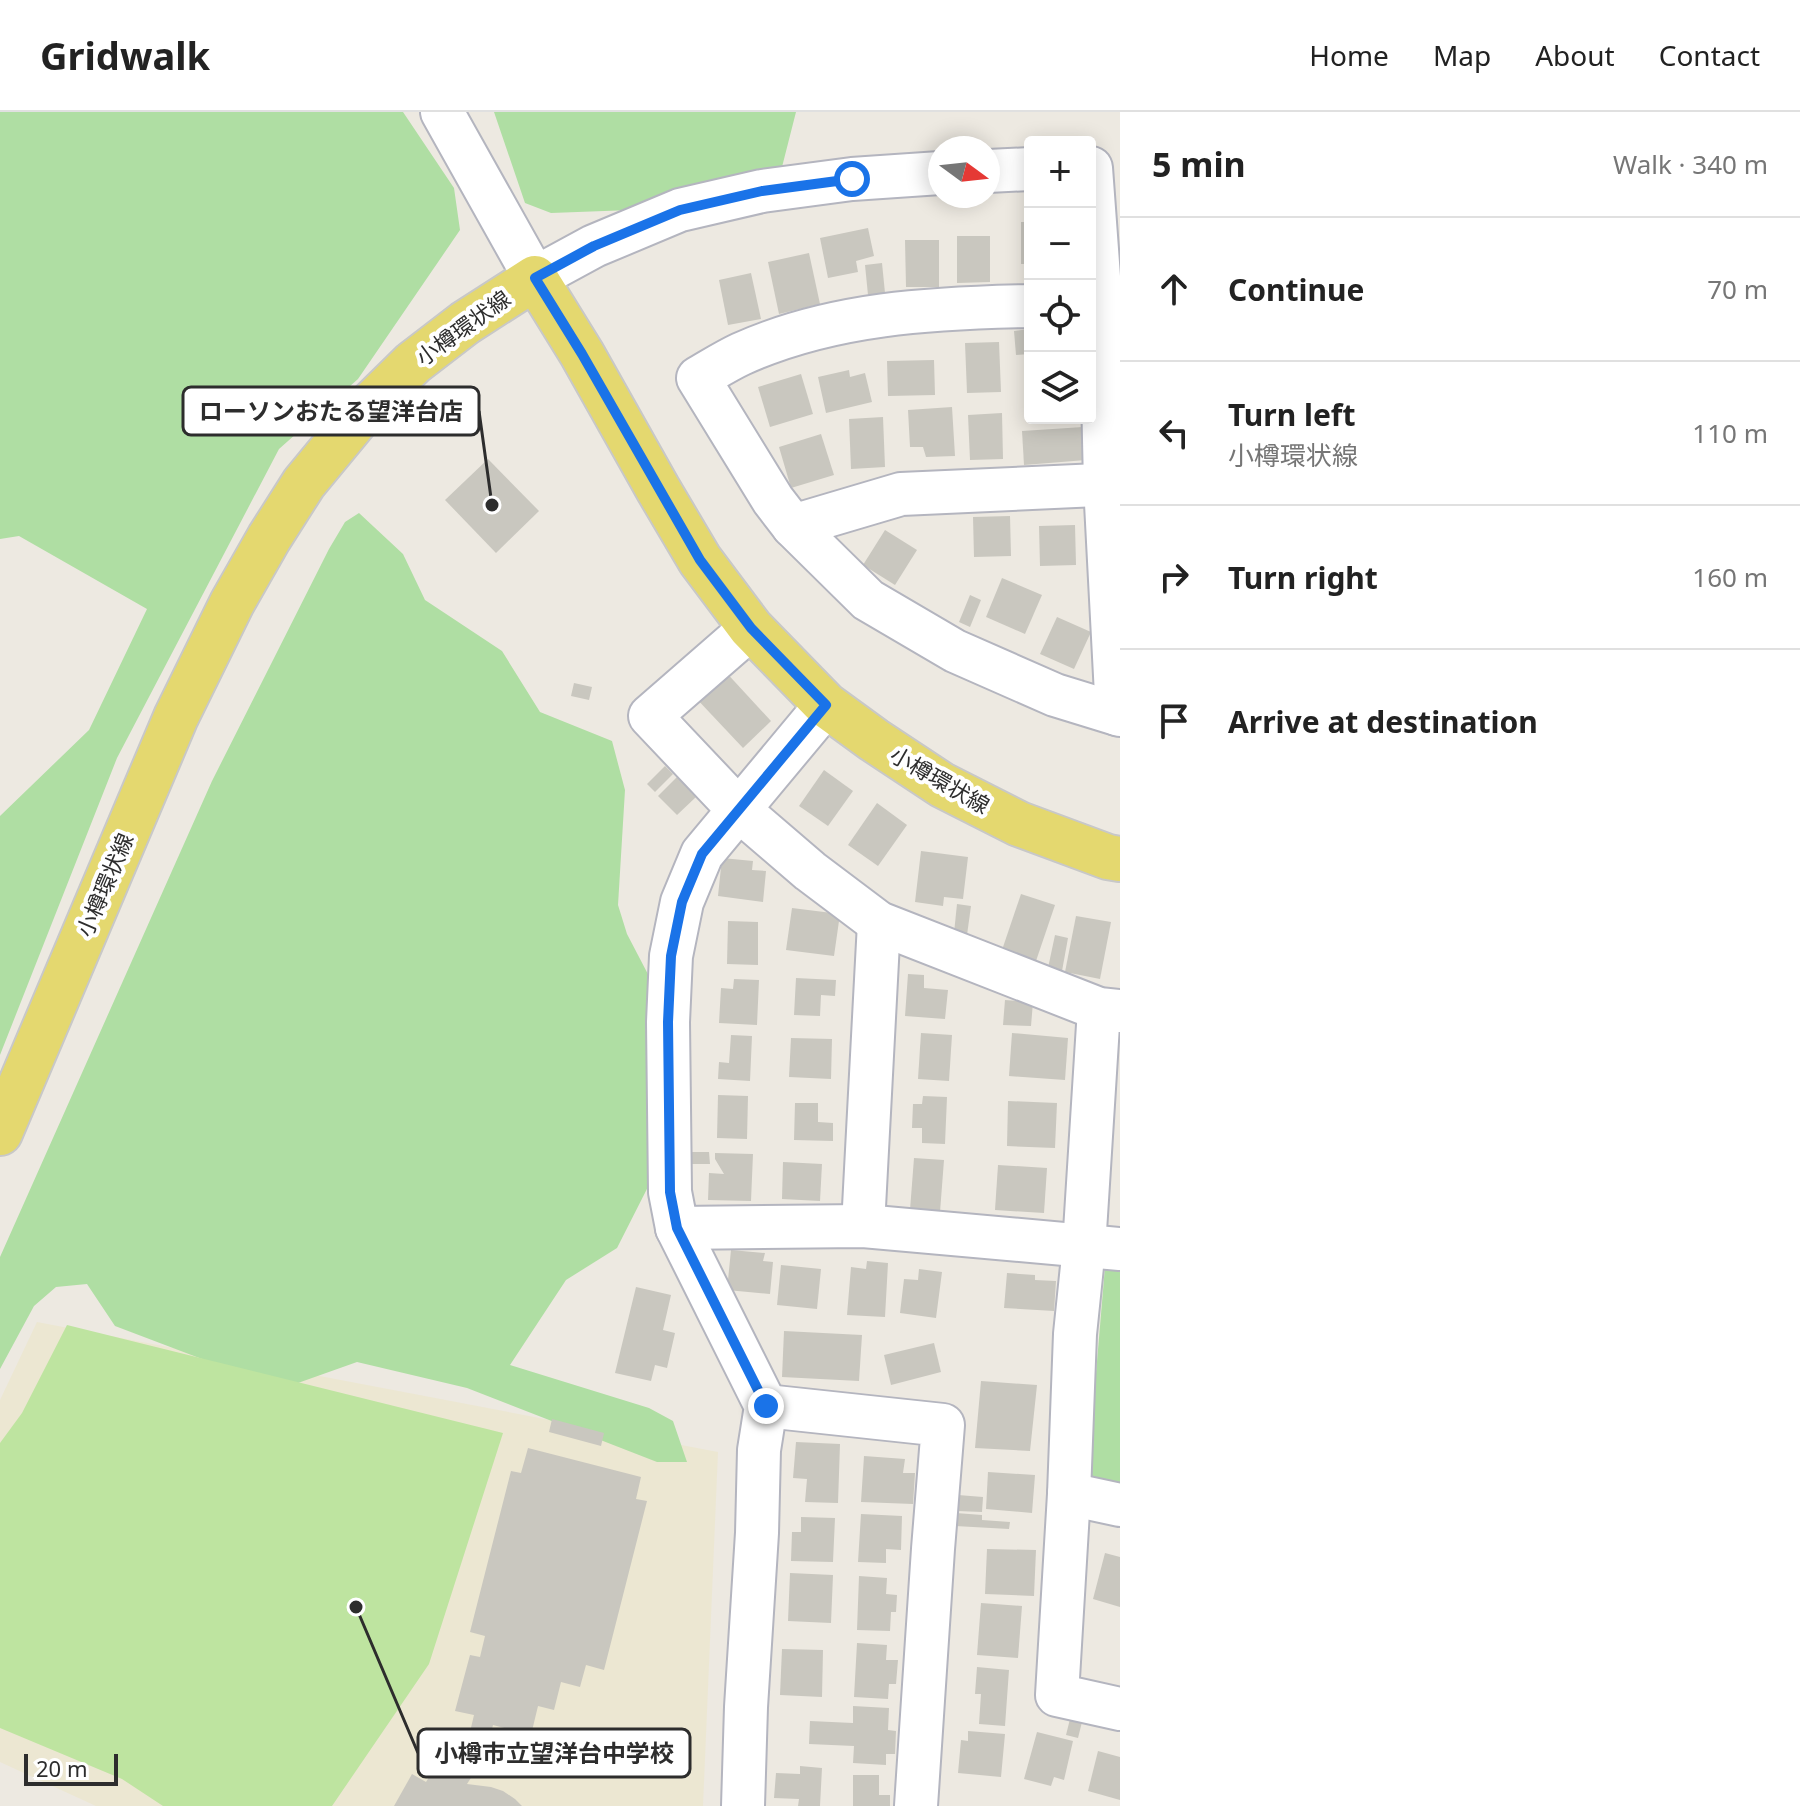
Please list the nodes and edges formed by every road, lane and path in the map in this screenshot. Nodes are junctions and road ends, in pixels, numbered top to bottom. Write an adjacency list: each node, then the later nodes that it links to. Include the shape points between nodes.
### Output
1 (442, 112): 6 (street)
2 (1100, 167): 7 (street)
3 (1024, 169): 4 (street)
4 (1000, 170)
5 (928, 174): 6 (street, via 762,191 680,210)
6 (535, 278): 11 (main road, 小樽環状線, via 700,560); 18 (main road, 小樽環状線, via 413,363 361,414 304,483 269,538 176,717)
7 (1104, 304): 9 (street)
8 (1024, 306): 10 (street, via 864,317 789,336 698,378)
9 (1112, 484): 10 (street, via 901,494); 13 (street)
10 (793, 526): 13 (street, via 868,600 955,651 1055,695)
11 (751, 628): 12 (main road, 小樽環状線); 14 (street, via 650,716)
12 (826, 705): 14 (street); 15 (main road, 小樽環状線, via 942,785 1019,824)
13 (1118, 715)
14 (739, 810): 16 (street); 20 (street, via 702,854 682,902 671,956 670,1192)
15 (1120, 859)
16 (879, 923): 17 (street); 19 (street)
17 (1110, 1010): 21 (street)
18 (0, 1133)
19 (863, 1226): 20 (street); 21 (street)
20 (677, 1228): 22 (street)
21 (1102, 1248): 23 (street, via 1075,1334)
22 (766, 1406): 26 (street, via 759,1450); 27 (street, via 943,1425)
23 (1069, 1494): 24 (street); 25 (street, via 1057,1695)
24 (1120, 1505)
25 (1120, 1709)
26 (743, 1806)
27 (916, 1806)

